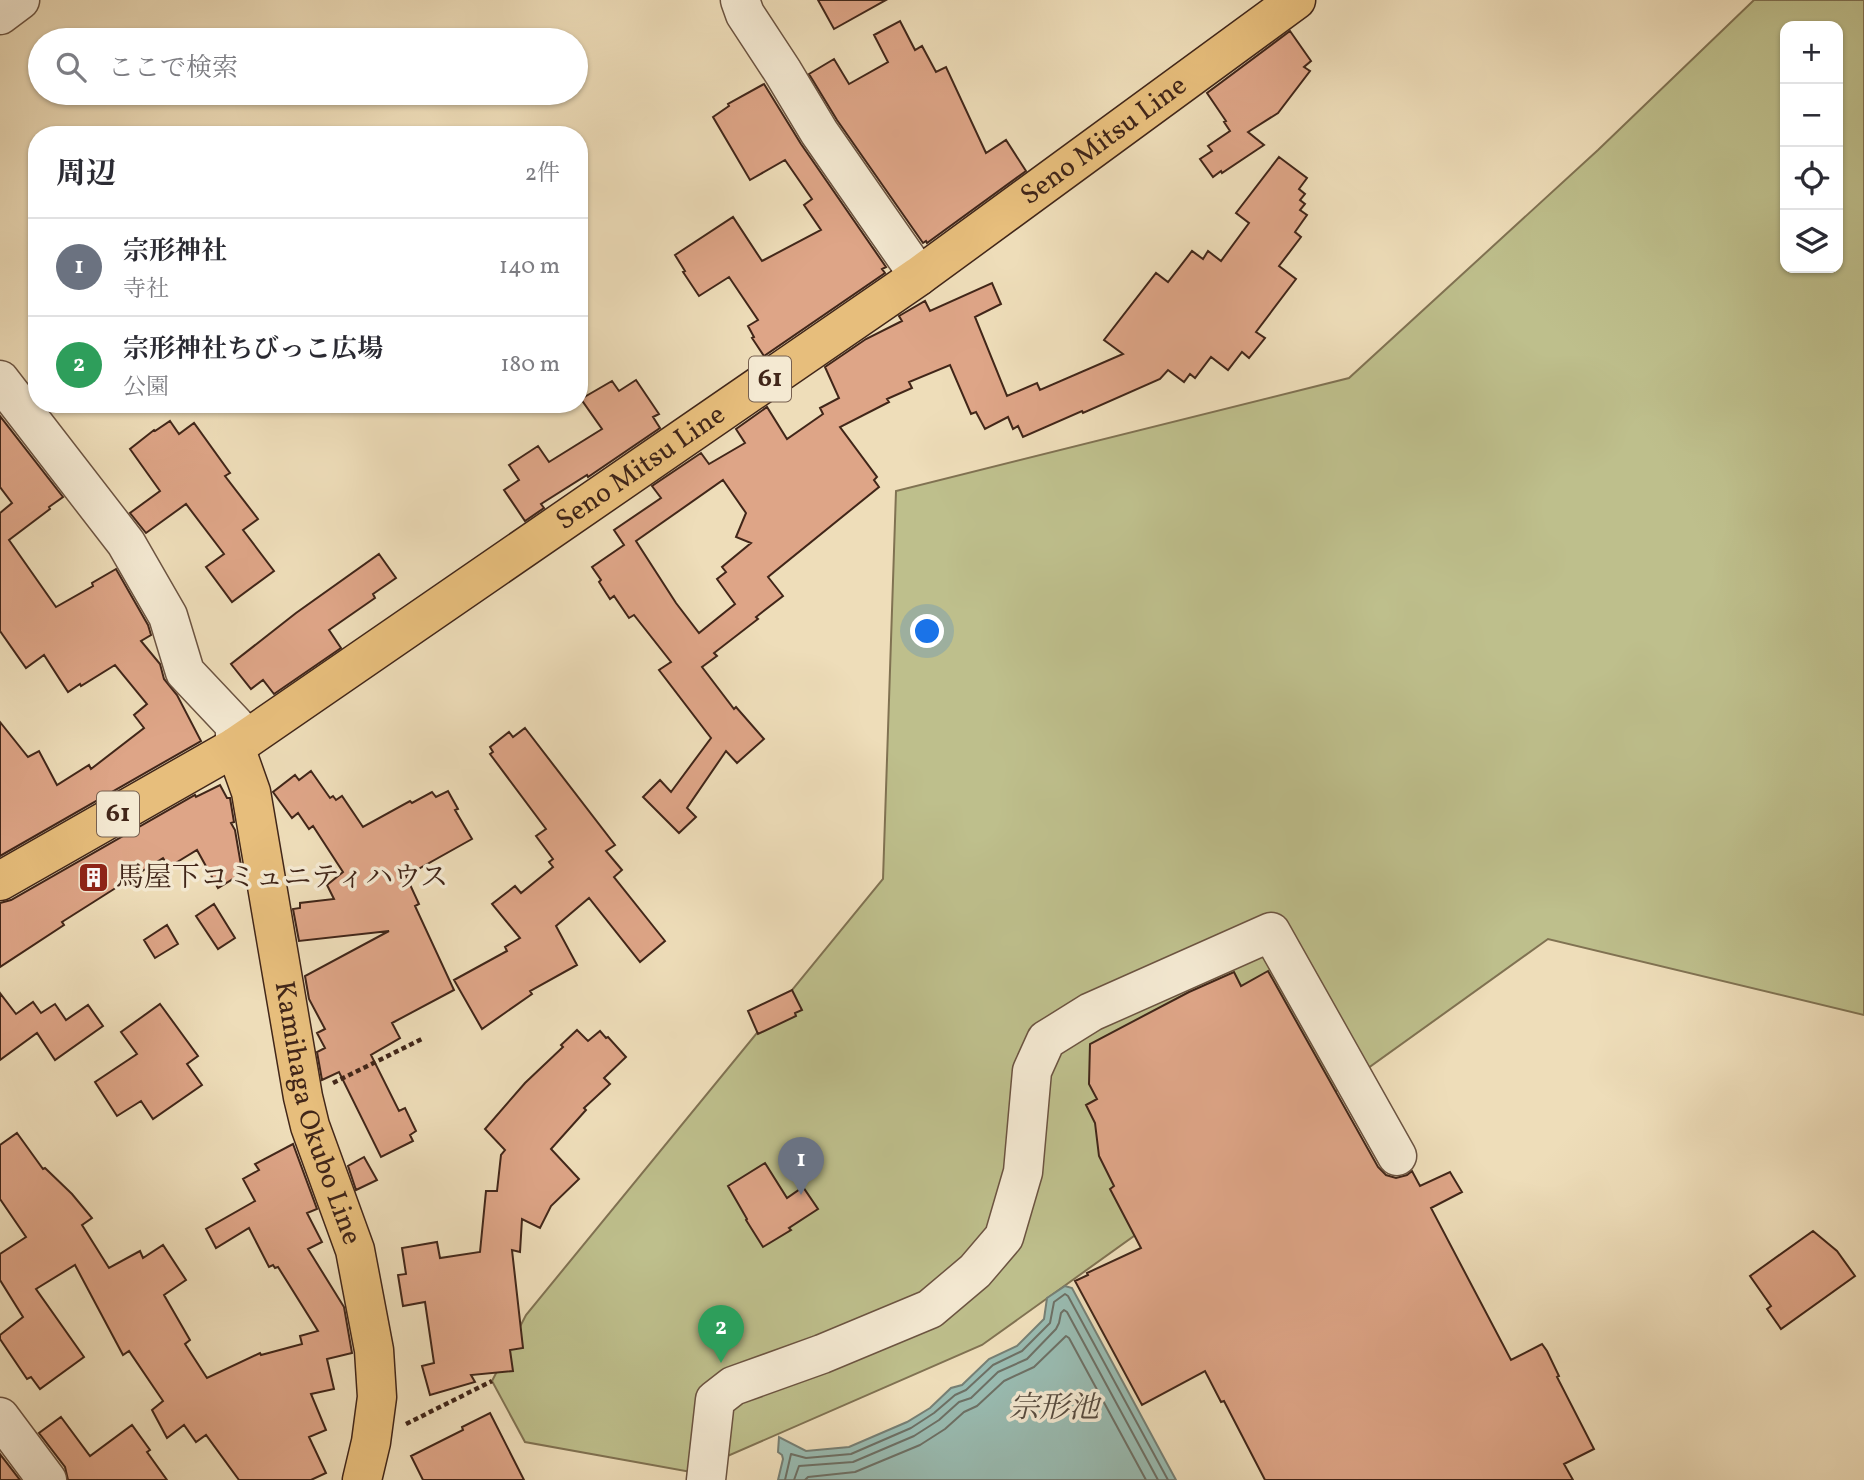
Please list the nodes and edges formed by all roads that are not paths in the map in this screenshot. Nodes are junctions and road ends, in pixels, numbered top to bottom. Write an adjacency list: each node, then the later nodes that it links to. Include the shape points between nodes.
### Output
1 (20, 0): 4 (street)
2 (740, 0): 5 (street, via 818,132)
3 (1296, 0): 5 (main road, Seno Mitsu Line / 61)
4 (0, 15)
5 (919, 276): 7 (main road, Seno Mitsu Line / 61)
6 (0, 380): 7 (street, via 126,543 168,616 185,672 235,725)
7 (235, 747): 8 (main road, Seno Mitsu Line / 61); 12 (main road, Kamihaga Okubo Line, via 251,792 303,1097 355,1250 374,1350 377,1397)
8 (0, 881)
9 (1397, 1156): 13 (street, via 1271,932 1091,1012 1046,1040 1032,1071 1023,1172 1004,1237 930,1309 733,1386 715,1400)
10 (0, 1417): 11 (street)
11 (47, 1480)
12 (362, 1480)
13 (706, 1480)

